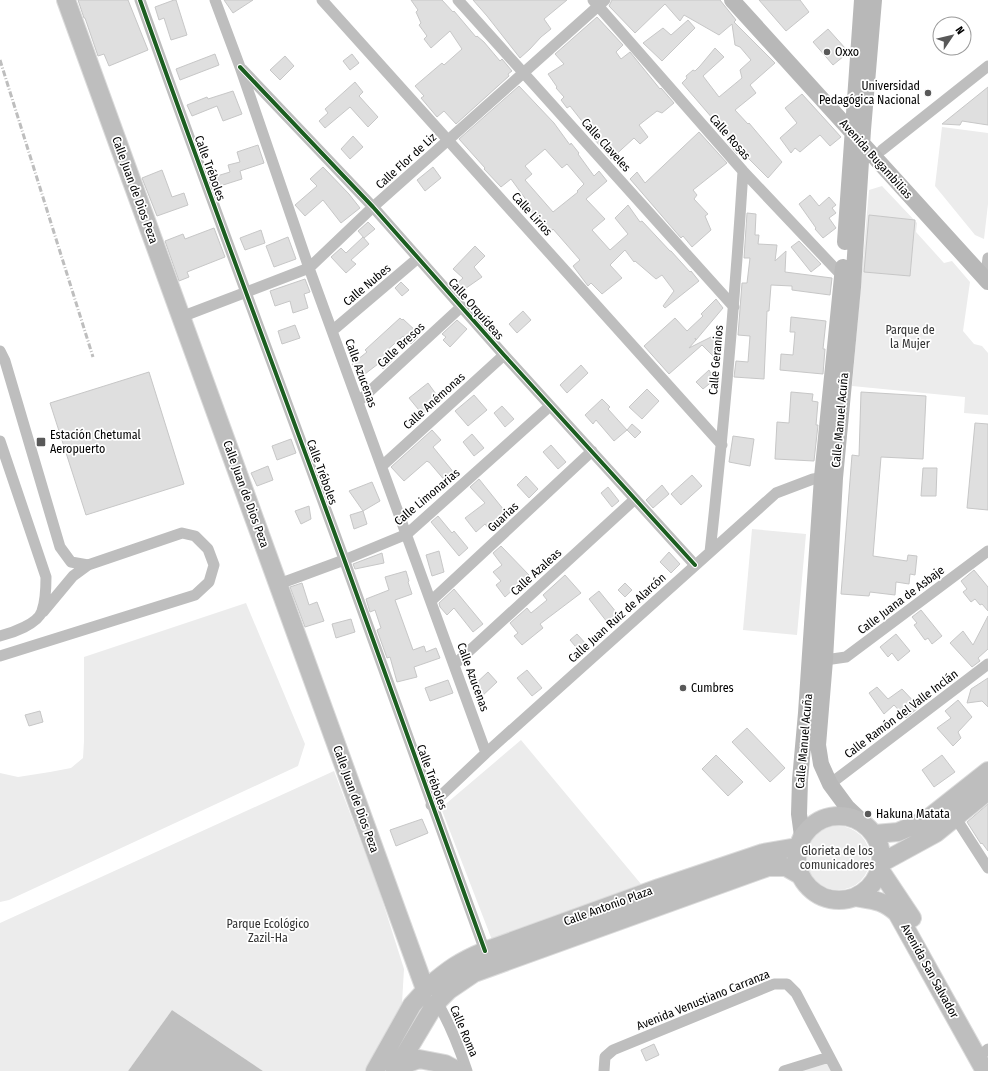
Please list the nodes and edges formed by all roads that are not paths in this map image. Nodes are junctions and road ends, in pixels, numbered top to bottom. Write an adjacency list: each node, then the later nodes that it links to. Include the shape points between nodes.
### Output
1 (66, 0): 26 (main road, Calle Juan de Dios Peza)
2 (140, 0): 23 (street, Calle Tréboles)
3 (215, 0): 12 (street, Calle Azucenas)
4 (322, 0): 15 (street, Calle Lirios)
5 (458, 0): 13 (street, Calle Claveles)
6 (732, 0): 14 (main road, Avenida Bugambilias)
7 (747, 0): 14 (main road, Avenida Bugambilias)
8 (862, 0): 14 (main road, Calle Manuel Acuña)
9 (874, 0): 14 (main road, Calle Manuel Acuña)
10 (599, 2): 13 (street, Calle Flor de Liz); 17 (street, Calle Rosas)
11 (988, 66): 16 (street)
12 (240, 67): 18 (street, Calle Orquídeas); 20 (street, Calle Azucenas)
13 (523, 72): 15 (street, Calle Flor de Liz); 24 (street, Calle Claveles)
14 (858, 132): 16 (main road, Avenida Bugambilias); 21 (main road, Avenida Bugambilias); 22 (main road, Calle Manuel Acuña)
15 (448, 141): 18 (street, Calle Flor de Liz); 33 (street, Calle Lirios)
16 (882, 150): 21 (main road, Avenida Bugambilias)
17 (743, 171): 22 (street, Calle Rosas); 24 (street, Calle Geranios)
18 (373, 207): 19 (street, Calle Orquídeas); 20 (street, Calle Flor de Liz)
19 (418, 258): 25 (street, Calle Orquídeas); 27 (street, Calle Nubes)
20 (309, 268): 23 (street, Calle Flor de Liz); 27 (street, Calle Azucenas)
21 (987, 269)
22 (848, 282): 36 (main road, Calle Manuel Acuña)
23 (246, 292): 26 (street, Calle Flor de Liz); 41 (street, Calle Tréboles)
24 (734, 306): 33 (street, Calle Geranios)
25 (461, 307): 29 (street, Calle Orquídeas); 30 (street, Calle Bresos)
26 (181, 317): 44 (main road, Calle Juan de Dios Peza)
27 (332, 331): 30 (street, Calle Azucenas)
28 (0, 351): 42 (street, via 60,547 71,562)
29 (504, 356): 31 (street, Calle Orquídeas); 35 (street, Calle Anémonas)
30 (358, 402): 35 (street, Calle Azucenas)
31 (550, 406): 34 (street, Calle Orquídeas); 38 (street, Calle Limonarias)
32 (0, 441): 46 (street, via 46,577)
33 (722, 445): 39 (street, Calle Geranios)
34 (592, 451): 37 (street, Calle Orquídeas); 45 (street, Guarias)
35 (382, 466): 38 (street, Calle Azucenas)
36 (829, 477): 39 (street, Calle Juan Ruíz de Alarcón, via 813,479 776,493); 49 (main road, Calle Manuel Acuña); 60 (main road, Calle Manuel Acuña, via 800,780)
37 (635, 499): 43 (street, Calle Orquídeas); 50 (street, Calle Azaleas)
38 (407, 534): 41 (street, Calle Limonarias); 45 (street, Calle Azucenas)
39 (710, 552): 43 (street, Calle Juan Ruíz de Alarcón)
40 (986, 555): 49 (street, Calle Juana de Asbaje, via 846,657)
41 (344, 560): 44 (street, Calle Limonarias); 56 (street, Calle Tréboles)
42 (88, 565): 46 (street, via 73,576); 48 (street, via 182,533 195,536 208,549 214,565 209,582 195,594)
43 (695, 565): 52 (street, Calle Juan Ruíz de Alarcón)
44 (279, 584): 66 (main road, Calle Juan de Dios Peza)
45 (431, 601): 50 (street, Calle Azucenas)
46 (42, 613): 47 (street, via 27,626)
47 (0, 636)
48 (0, 656)
49 (825, 660): 54 (main road, Calle Manuel Acuña, via 818,745 821,764)
50 (455, 664): 52 (street, Calle Azucenas)
51 (988, 664): 54 (street, Calle Ramón del Valle Inclán)
52 (486, 753): 56 (street, Calle Juan Ruíz de Alarcón)
53 (988, 771): 58 (main road)
54 (830, 784): 59 (main road, Calle Manuel Acuña, via 847,807)
55 (988, 791): 57 (main road)
56 (431, 805): 65 (street, Calle Tréboles)
57 (955, 817): 58 (main road); 62 (street)
58 (931, 826): 59 (main road, via 898,832); 61 (main road)
59 (870, 829): 60 (main road, via 852,817 837,815 822,818 809,826); 61 (main road, via 879,843)
60 (800, 842): 63 (main road, via 796,861); 65 (main road, Calle Antonio Plaza, via 659,888)
61 (880, 867): 64 (main road, via 874,882 866,891); 67 (main road, Avenida San Salvador, via 910,914)
62 (988, 868)
63 (800, 875): 64 (main road, via 807,886 829,899); 66 (main road, Calle Antonio Plaza, via 786,867 768,867 474,973 453,987)
64 (855, 897): 76 (main road, Avenida San Salvador, via 876,900 889,905 898,913)
65 (485, 951): 66 (main road, Calle Antonio Plaza, via 451,967)
66 (431, 996): 69 (main road, Calle Antonio Plaza); 70 (main road, Calle Antonio Plaza, via 412,1005); 72 (street, Calle Roma, via 446,1016)
67 (987, 1051)
68 (829, 1057): 73 (street, Avenida Venustiano Carranza, via 796,993 787,984 774,984 613,1050 605,1057); 74 (street); 75 (street, Avenida Venustiano Carranza)
69 (396, 1069): 71 (main road, via 419,1060 445,1064)
70 (375, 1071)
71 (458, 1071)
72 (467, 1071)
73 (604, 1071)
74 (784, 1071)
75 (837, 1071)
76 (985, 1071)

